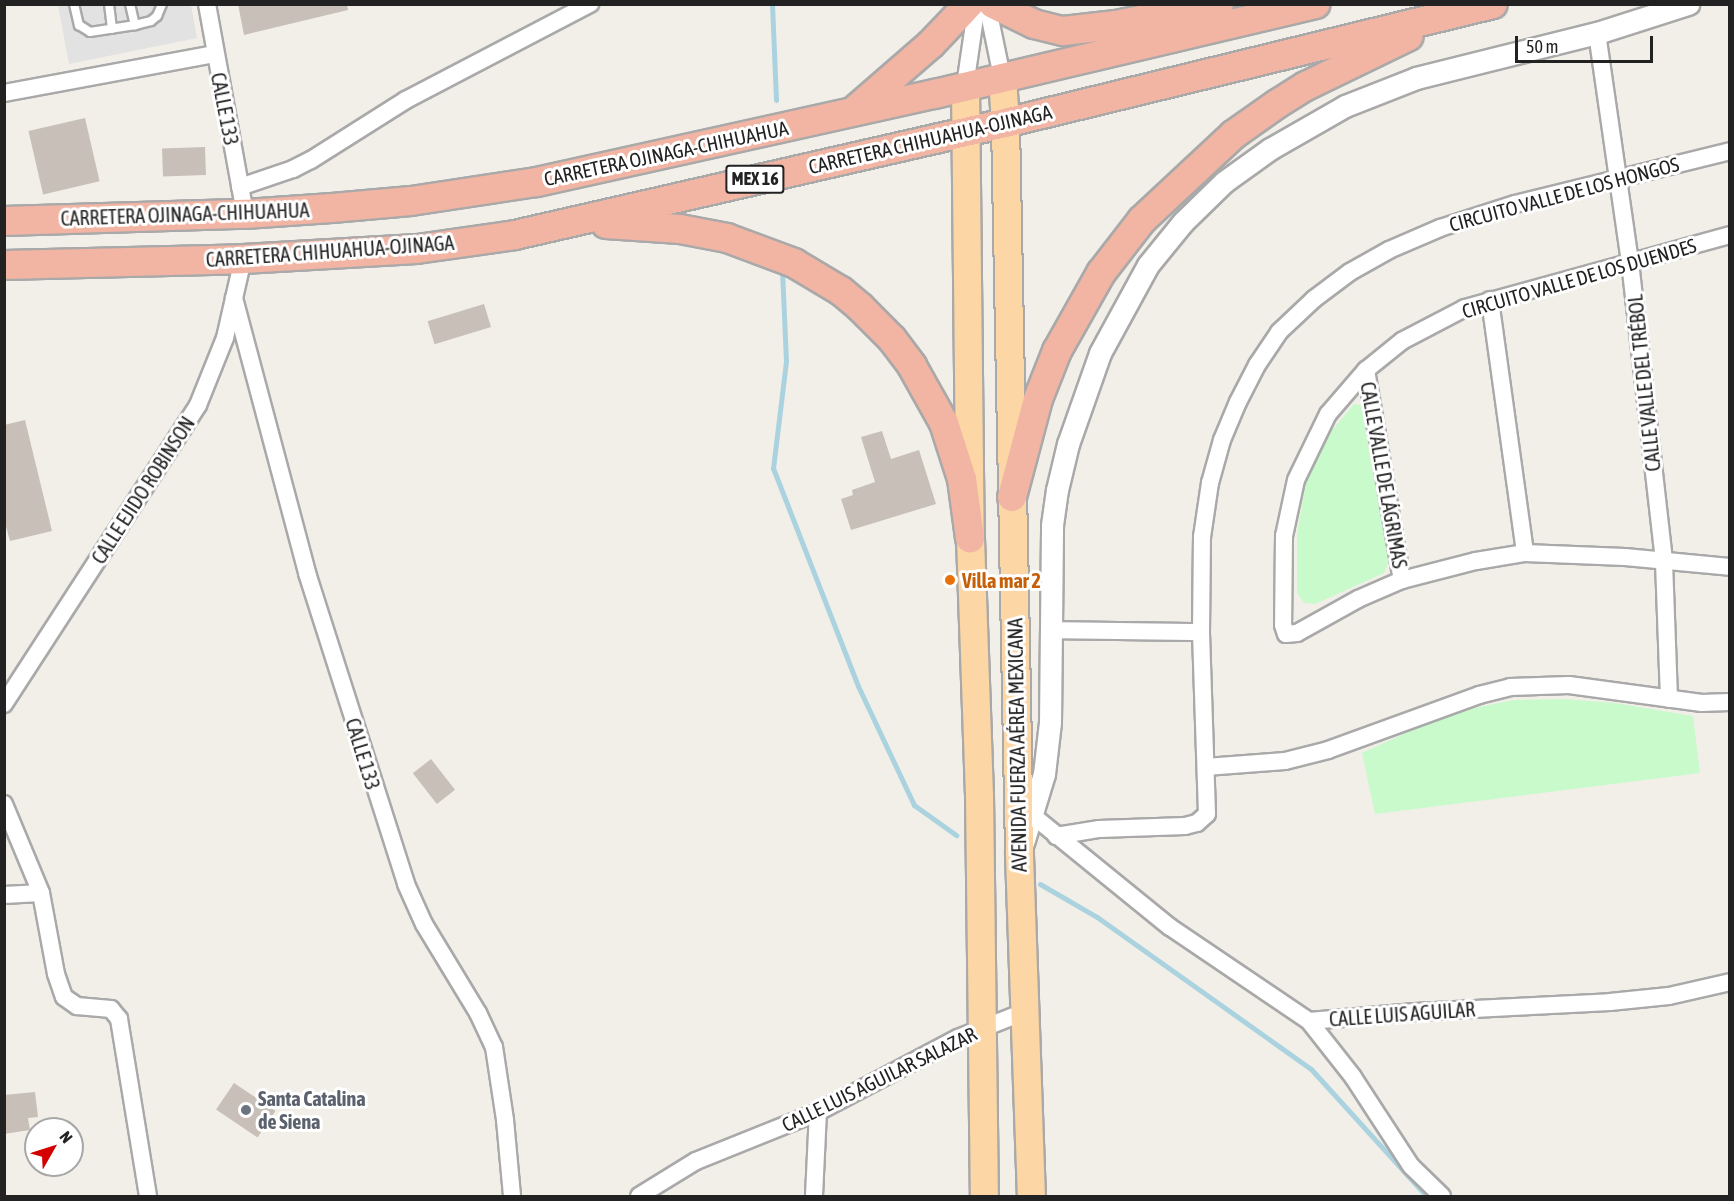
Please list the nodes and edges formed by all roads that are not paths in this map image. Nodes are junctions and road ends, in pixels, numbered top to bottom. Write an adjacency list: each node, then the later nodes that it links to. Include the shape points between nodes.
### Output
1 (74, 4): 18 (lane, via 83,29)
2 (109, 4): 18 (lane)
3 (130, 4): 17 (lane)
4 (162, 4): 17 (lane, via 151,21)
5 (207, 4): 20 (street, CALLE 133)
6 (590, 4): 29 (street, via 416,94)
7 (969, 4): 24 (highway, via 931,44)
8 (977, 4): 22 (street)
9 (987, 4): 21 (street)
10 (993, 4): 11 (highway, via 1034,24 1063,31 1116,25)
11 (1219, 4)
12 (1315, 4): 21 (highway, CARRETERA OJINAGA-CHIHUAHUA / MEX 16)
13 (1492, 4): 15 (highway, CARRETERA CHIHUAHUA-OJINAGA / MEX 16)
14 (1688, 4): 19 (street)
15 (1465, 11): 16 (highway, CARRETERA CHIHUAHUA-OJINAGA / MEX 16); 39 (highway, via 1276,104 1233,135 1142,220 1101,273 1057,351 1038,399)
16 (1385, 17): 25 (highway, CARRETERA CHIHUAHUA-OJINAGA / MEX 16)
17 (135, 25): 18 (lane)
18 (112, 29)
19 (1597, 33): 28 (street, CALLE VALLE DEL TRÉBOL); 45 (street, via 1416,78 1345,106 1243,168 1183,222 1148,265 1126,303 1100,353 1080,405 1062,467 1052,525)
20 (215, 54): 23 (street); 29 (street, CALLE 133)
21 (1002, 77): 22 (highway, CARRETERA OJINAGA-CHIHUAHUA / MEX 16); 25 (main road, AVENIDA FUERZA AÉREA MEXICANA)
22 (965, 86): 24 (highway, CARRETERA OJINAGA-CHIHUAHUA / MEX 16); 26 (main road, AVENIDA FUERZA AÉREA MEXICANA)
23 (4, 93)
24 (854, 111): 29 (highway, CARRETERA OJINAGA-CHIHUAHUA / MEX 16, via 537,182 411,201)
25 (1005, 123): 26 (highway, CARRETERA CHIHUAHUA-OJINAGA / MEX 16); 39 (main road, AVENIDA FUERZA AÉREA MEXICANA)
26 (967, 130): 31 (highway, CARRETERA CHIHUAHUA-OJINAGA / MEX 16); 40 (main road, AVENIDA FUERZA AÉREA MEXICANA)
27 (1730, 152): 28 (street, CIRCUITO VALLE DE LOS HONGOS)
28 (1617, 177): 34 (street, CALLE VALLE DEL TRÉBOL); 46 (street, CIRCUITO VALLE DE LOS HONGOS, via 1440,228 1389,250 1314,299 1279,333 1238,402 1210,483 1202,537)
29 (242, 200): 30 (highway, CARRETERA OJINAGA-CHIHUAHUA / MEX 16)
30 (4, 221)
31 (568, 224): 33 (highway, CARRETERA CHIHUAHUA-OJINAGA / MEX 16, via 417,249); 40 (highway, via 649,226 727,238 794,263 841,291 892,339 944,423 962,478)
32 (1730, 235): 34 (street, CIRCUITO VALLE DE LOS DUENDES)
33 (243, 259): 35 (highway, CARRETERA CHIHUAHUA-OJINAGA / MEX 16); 36 (street, CALLE EJIDO ROBINSON)
34 (1630, 262): 37 (street, CIRCUITO VALLE DE LOS DUENDES); 42 (street, CALLE VALLE DEL TRÉBOL)
35 (4, 265)
36 (234, 298): 49 (street, CALLE EJIDO ROBINSON, via 214,369 198,405); 63 (street, CALLE 133, via 307,573 406,884 424,924 494,1047 506,1120)
37 (1490, 300): 38 (street, CIRCUITO VALLE DE LOS DUENDES, via 1438,320 1402,341); 41 (street)
38 (1366, 370): 44 (street, CALLE VALLE DE LÁGRIMAS); 44 (street, CIRCUITO VALLE DE LOS DUENDES, via 1328,414 1296,480 1284,536 1284,631 1297,633)
39 (1012, 497): 54 (main road, AVENIDA FUERZA AÉREA MEXICANA)
40 (970, 538): 60 (main road, AVENIDA FUERZA AÉREA MEXICANA)
41 (1525, 553): 42 (street, CIRCUITO VALLE DE LOS DUENDES); 44 (street, CIRCUITO VALLE DE LOS DUENDES)
42 (1664, 562): 43 (street, CIRCUITO VALLE DE LOS DUENDES); 47 (street, CALLE VALLE DEL TRÉBOL)
43 (1730, 567)
44 (1402, 580)
45 (1052, 630): 46 (street); 52 (street, via 1050,722 1044,774)
46 (1201, 632): 50 (street, CIRCUITO VALLE DE LOS HONGOS)
47 (1669, 699): 48 (street); 50 (street, via 1569,685 1510,687 1479,694 1328,750 1258,764)
48 (1730, 702)
49 (4, 704)
50 (1206, 767): 53 (street, CIRCUITO VALLE DE LOS HONGOS, via 1208,808 1203,820 1192,825 1099,829)
51 (4, 804): 55 (street)
52 (1032, 815): 53 (street, CALLE LUIS AGUILAR); 54 (street)
53 (1056, 836): 59 (street, CALLE LUIS AGUILAR, via 1170,927)
54 (1019, 855): 58 (main road, AVENIDA FUERZA AÉREA MEXICANA)
55 (41, 893): 56 (street); 62 (street, via 64,997 77,1006 111,1009 119,1019)
56 (4, 896)
57 (1730, 982): 59 (street, CALLE LUIS AGUILAR, via 1669,996 1610,1002)
58 (1024, 1012): 60 (street, CALLE LUIS AGUILAR SALAZAR); 67 (main road, AVENIDA FUERZA AÉREA MEXICANA)
59 (1309, 1021): 68 (street, via 1353,1077 1411,1166)
60 (982, 1029): 61 (street, CALLE LUIS AGUILAR SALAZAR); 66 (main road, AVENIDA FUERZA AÉREA MEXICANA)
61 (818, 1112): 64 (street, CALLE LUIS AGUILAR SALAZAR, via 696,1161); 65 (street)
62 (148, 1197)
63 (512, 1197)
64 (639, 1197)
65 (814, 1197)
66 (984, 1197)
67 (1031, 1197)
68 (1442, 1197)

